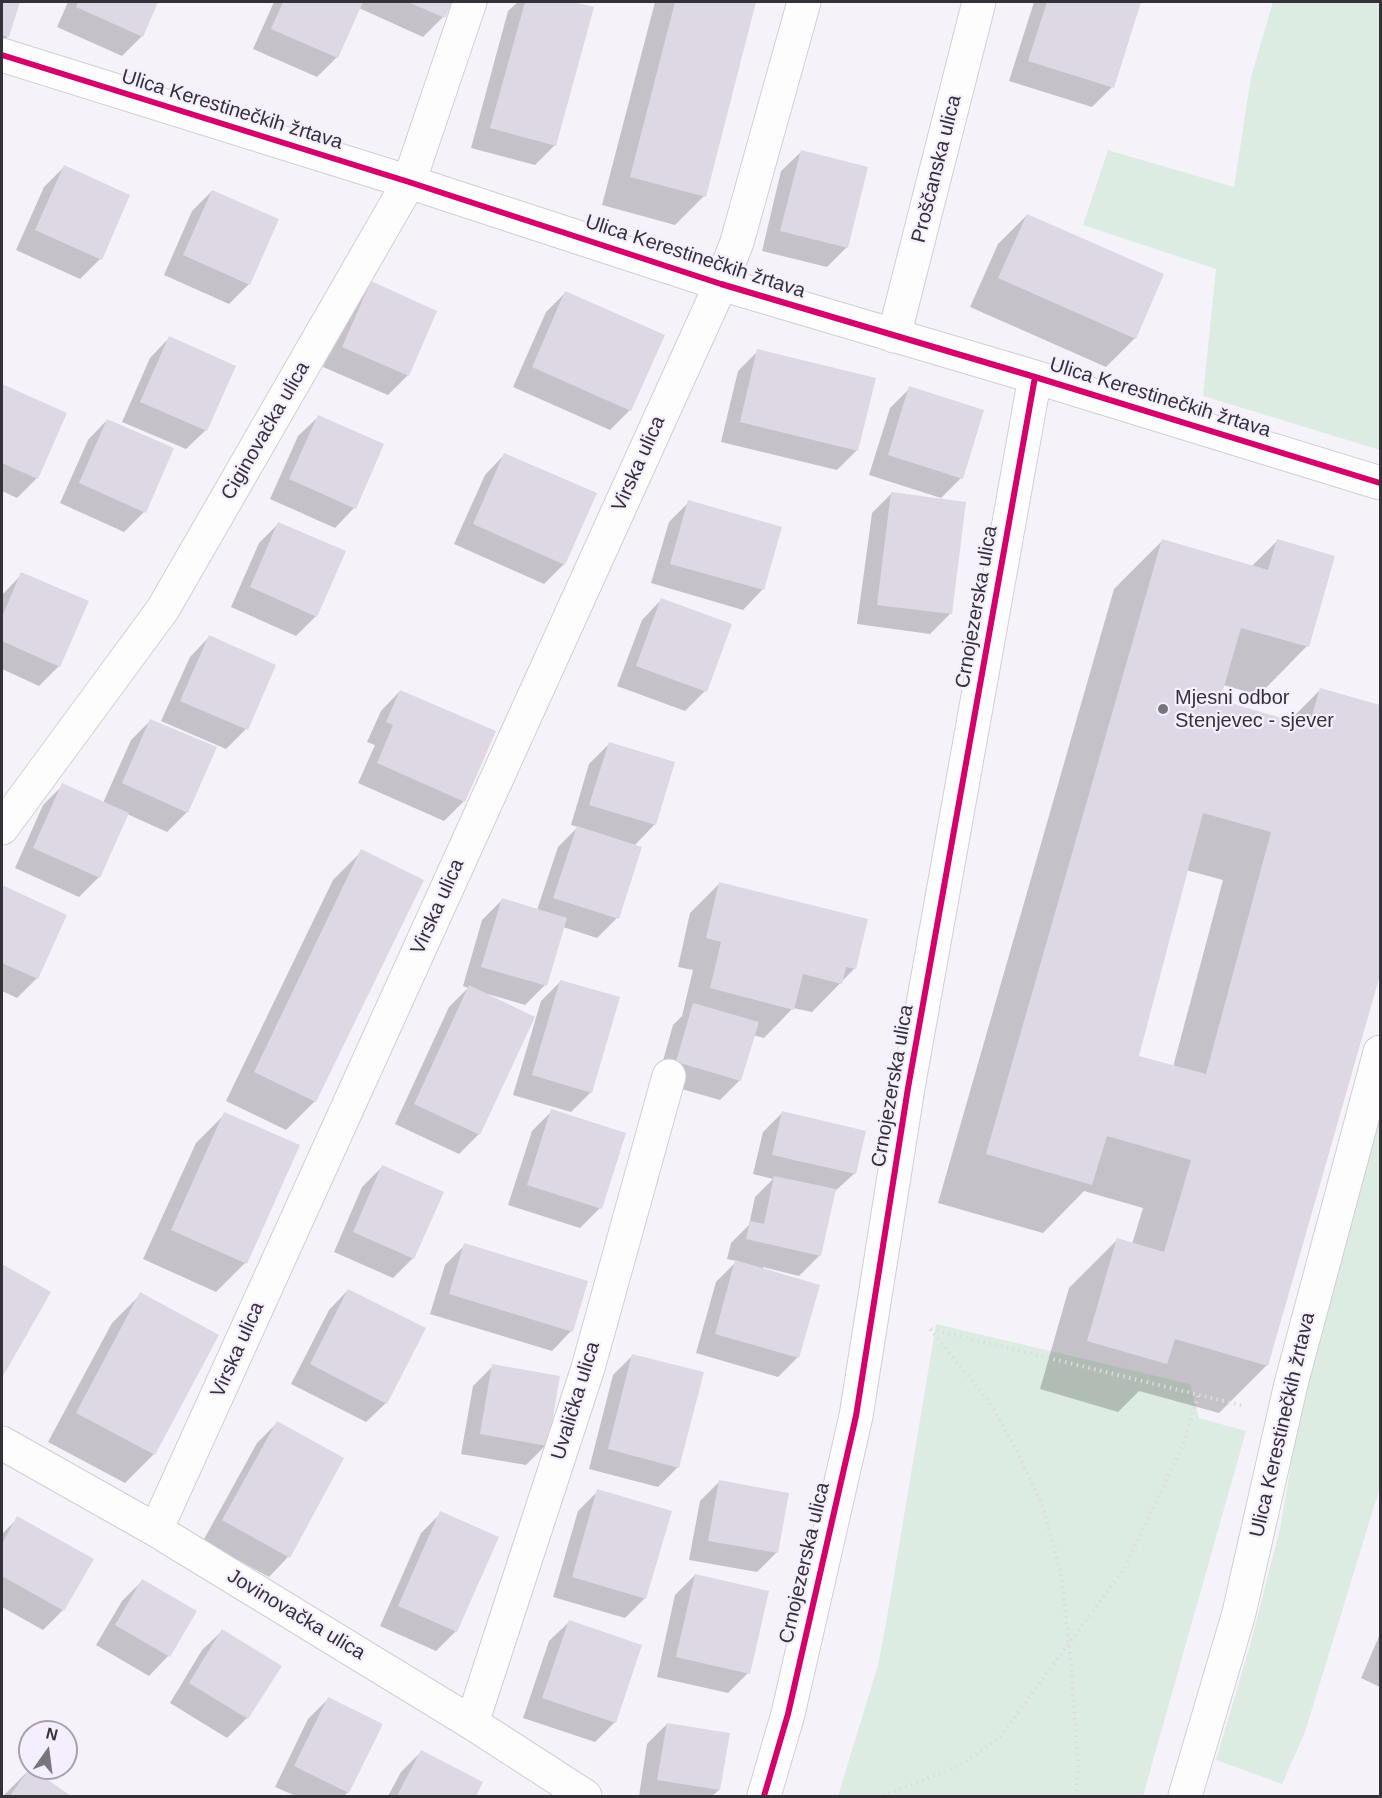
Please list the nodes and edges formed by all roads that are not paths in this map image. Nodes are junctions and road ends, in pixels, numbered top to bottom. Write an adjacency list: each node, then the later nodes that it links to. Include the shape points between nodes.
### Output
1 (470, 2): 5 (street, Ciginovačka ulica)
2 (804, 2): 6 (street, Virska ulica, via 737,242)
3 (979, 2): 7 (street, Proščanska ulica)
4 (2, 55): 5 (street, Ulica Kerestinečkih žrtava)
5 (409, 183): 6 (street, Ulica Kerestinečkih žrtava); 10 (street, Ciginovačka ulica, via 163,609)
6 (721, 284): 7 (street, Ulica Kerestinečkih žrtava); 14 (street, Virska ulica)
7 (894, 336): 8 (street, Ulica Kerestinečkih žrtava)
8 (1035, 377): 9 (street, Ulica Kerestinečkih žrtava); 17 (street, Crnojezerska ulica, via 908,1088 856,1416 788,1714)
9 (1380, 483)
10 (2, 828)
11 (1380, 1053): 18 (street, Ulica Kerestinečkih žrtava, via 1291,1384 1239,1613)
12 (669, 1076): 15 (street, Uvalička ulica, via 588,1368)
13 (2, 1443): 14 (street, Jovinovačka ulica)
14 (156, 1530): 15 (street, Jovinovačka ulica)
15 (472, 1723): 16 (street, Jovinovačka ulica)
16 (585, 1797)
17 (764, 1797)
18 (1185, 1797)

